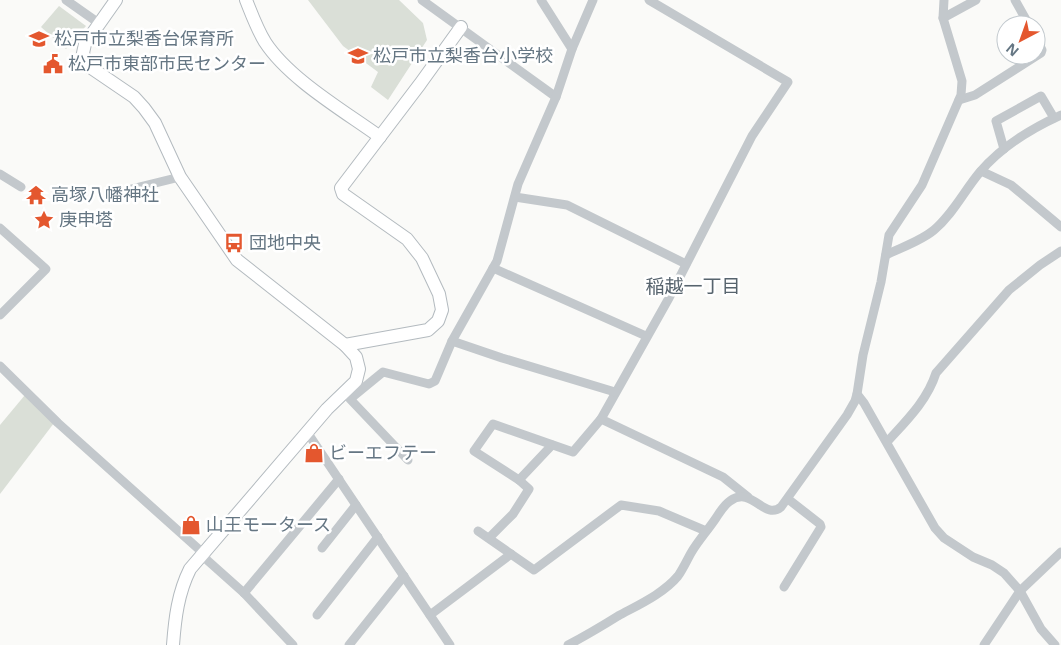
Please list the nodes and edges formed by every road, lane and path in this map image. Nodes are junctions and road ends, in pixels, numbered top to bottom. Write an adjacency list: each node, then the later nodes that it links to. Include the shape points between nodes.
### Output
1 (66, 0): 15 (street)
2 (116, 0): 15 (street)
3 (246, 0): 22 (street, via 266,43 289,70)
4 (422, 0): 16 (street)
5 (540, 0): 17 (street)
6 (583, 0): 12 (street)
7 (593, 0): 12 (street)
8 (649, 0): 34 (street, via 788,82 752,136)
9 (944, 0): 14 (street)
10 (976, 0): 14 (street)
11 (1015, 0): 13 (street)
12 (589, 10): 17 (street)
13 (1023, 15)
14 (943, 18): 20 (street, via 962,81)
15 (100, 24): 26 (street, via 82,53 87,65 134,97 144,108 155,123)
16 (461, 27): 19 (street); 22 (street)
17 (572, 49): 19 (street)
18 (1023, 65): 20 (street, via 975,95)
19 (556, 97): 29 (street)
20 (959, 100): 33 (street, via 922,185 889,235)
21 (1058, 116): 23 (street, via 1038,124); 23 (street, via 1041,96 996,121)
22 (380, 137): 39 (street, via 341,188 343,194 407,239 422,258 439,294 442,310 438,321 428,330)
23 (1004, 149): 24 (street)
24 (980, 172): 30 (street, via 1010,185); 33 (street, via 935,229)
25 (0, 174): 27 (street)
26 (180, 177): 28 (street); 39 (street, via 237,260)
27 (21, 187)
28 (127, 190)
29 (514, 197): 34 (street, via 567,205); 35 (street)
30 (1061, 227)
31 (0, 228): 36 (street, via 46,269)
32 (1061, 251): 46 (street, via 1009,290 936,373 922,402)
33 (886, 254): 42 (street)
34 (686, 264): 37 (street)
35 (493, 268): 37 (street); 38 (street)
36 (0, 315)
37 (646, 336): 41 (street)
38 (452, 341): 41 (street); 43 (street, via 435,381 429,384 383,372)
39 (345, 345): 43 (street, via 356,357 359,369)
40 (0, 366): 60 (street)
41 (616, 392): 44 (street)
42 (857, 394): 46 (street); 52 (street, via 842,423)
43 (348, 396): 45 (street, via 326,409); 48 (street)
44 (601, 419): 47 (street, via 573,452); 51 (street, via 723,477)
45 (307, 432): 49 (street); 60 (street)
46 (887, 442): 64 (street, via 929,518 944,538 1004,573)
47 (552, 444): 50 (street); 50 (street, via 493,424 474,451)
48 (408, 460)
49 (339, 479): 53 (street); 65 (street)
50 (519, 480): 57 (street, via 529,489 513,514)
51 (748, 497): 52 (street, via 770,511 776,511); 55 (street, via 741,496 726,504)
52 (788, 499): 63 (street, via 816,520 820,527)
53 (356, 505): 56 (street); 58 (street)
54 (478, 531): 57 (street)
55 (706, 531): 61 (street, via 659,511 621,505 534,570); 72 (street, via 672,582)
56 (378, 537): 62 (street); 66 (street)
57 (489, 538): 61 (street)
58 (322, 548)
59 (1061, 552): 64 (street)
60 (202, 553): 65 (street); 68 (street, via 182,586)
61 (511, 554): 67 (street)
62 (404, 576): 67 (street); 70 (street)
63 (784, 587)
64 (1020, 591): 73 (street); 74 (street, via 1041,628)
65 (244, 593): 69 (street)
66 (317, 615)
67 (430, 615): 71 (street)
68 (172, 645)
69 (293, 645)
70 (349, 645)
71 (450, 645)
72 (568, 645)
73 (984, 645)
74 (1055, 645)

